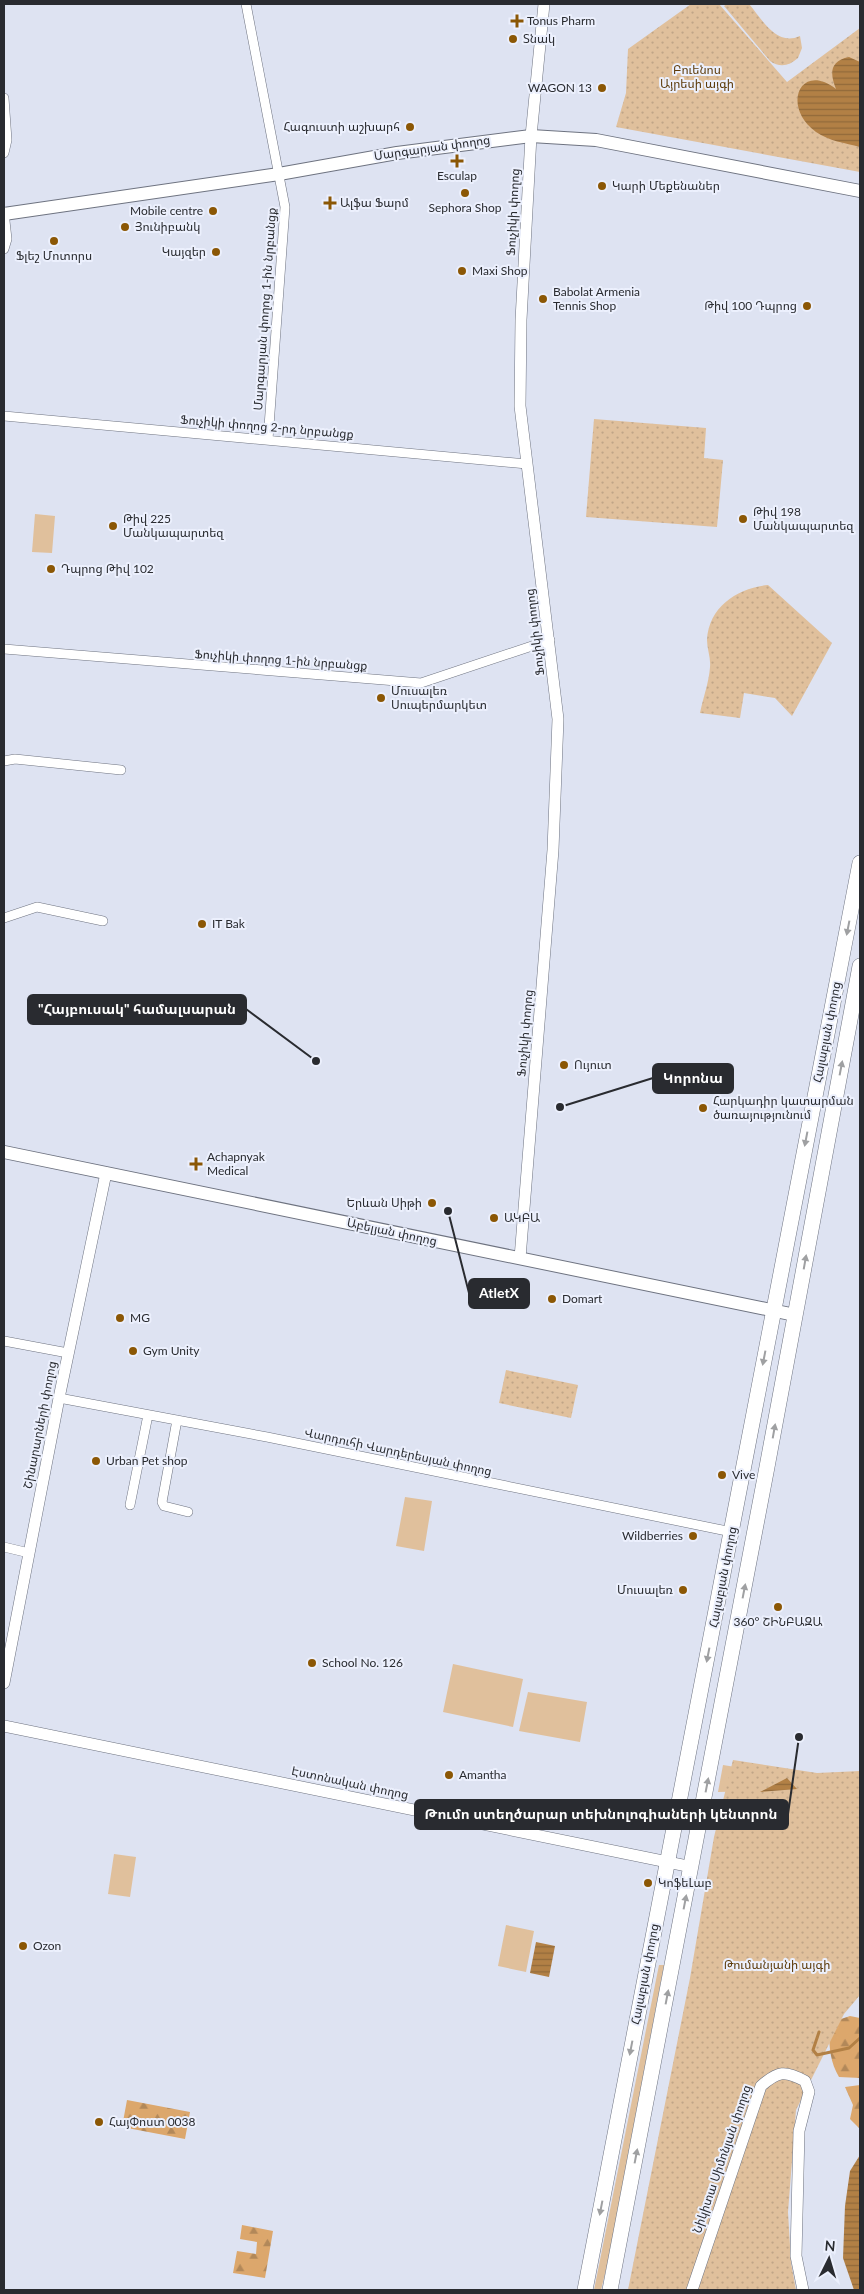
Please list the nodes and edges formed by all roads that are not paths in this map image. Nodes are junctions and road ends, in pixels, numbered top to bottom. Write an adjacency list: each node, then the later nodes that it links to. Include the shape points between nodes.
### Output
1 (246, 4): 7 (street, Մարգարյան փողոց 1-ին նրբանցք)
2 (544, 4): 4 (street, Ֆուչիկի փողոց)
3 (4, 98): 5 (street)
4 (531, 135): 7 (main road, Մարգարյան փողոց, via 397,152); 8 (main road, Մարգարյան փողոց, via 596,137 694,151); 9 (main road, Մարգարյան փողոց, via 596,140); 14 (street, Ֆուչիկի փողոց, via 520,327 520,406)
5 (5, 140): 6 (street)
6 (4, 153)
7 (279, 173): 10 (main road, Մարգարյան փողոց); 13 (street, Մարգարյան փողոց 1-ին նրբանցք, via 285,207)
8 (860, 182)
9 (860, 191)
10 (4, 212): 11 (street, via 7,239)
11 (4, 249)
12 (4, 416): 13 (street, Ֆուչիկի փողոց 2-րդ նրբանցք)
13 (268, 440): 14 (street, Ֆուչիկի փողոց 2-րդ նրբանցք)
14 (527, 464): 15 (street, Ֆուչիկի փողոց)
15 (550, 640): 16 (street, Ֆուչիկի փողոց 1-ին նրբանցք, via 421,683); 28 (street, Ֆուչիկի փողոց, via 558,719 553,850)
16 (4, 650)
17 (4, 761): 18 (street, via 16,758)
18 (121, 770)
19 (860, 863): 20 (main road, Հալաբյան փողոց)
20 (858, 888): 25 (main road, Հալաբյան փողոց, one-way to 25)
21 (4, 918): 22 (street, via 38,907)
22 (103, 921)
23 (860, 966): 26 (main road, Հալաբյան փողոց, one-way to 23)
24 (4, 1152): 27 (main road, Աբելյան փողոց)
25 (801, 1166): 26 (main road, via 809,1175); 29 (main road, Հալաբյան փողոց)
26 (822, 1170): 30 (main road, Հալաբյան փողոց, one-way to 26)
27 (106, 1173): 28 (main road, Աբելյան փողոց); 32 (street, Շինարարների փողոց)
28 (520, 1258): 29 (main road, Աբելյան փողոց)
29 (774, 1310): 30 (main road, Աբելյան փողոց); 38 (main road, Հալաբյան փողոց, one-way to 38)
30 (795, 1315): 44 (main road, Հալաբյան փողոց, one-way to 30)
31 (4, 1341): 32 (street)
32 (68, 1353): 33 (street, Շինարարների փողոց)
33 (59, 1398): 34 (street, Վարդուհի Վարդերեսյան փողոց); 40 (street, Շինարարների փողոց)
34 (148, 1415): 35 (street, Վարդուհի Վարդերեսյան փողոց); 36 (street)
35 (177, 1420): 37 (street, via 162,1502 164,1506); 38 (street, Վարդուհի Վարդերեսյան փողոց)
36 (130, 1505)
37 (188, 1512)
38 (732, 1532): 43 (main road, Հալաբյան փողոց, one-way to 43)
39 (4, 1547): 40 (street)
40 (29, 1553): 41 (street, Շինարարների փողոց)
41 (4, 1684)
42 (4, 1726): 43 (street, Էստոնական փողոց)
43 (667, 1863): 44 (street, Էստոնական փողոց); 45 (main road, Հալաբյան փողոց, one-way to 45)
44 (692, 1867): 46 (main road, Հալաբյան փողոց, one-way to 44)
45 (585, 2290)
46 (610, 2290)
47 (692, 2290): 48 (street, Նիկիտա Սիմոնյան փողոց, via 761,2086 772,2075 784,2073 805,2081 809,2092 799,2131 797,2176 796,2256)
48 (803, 2290)

